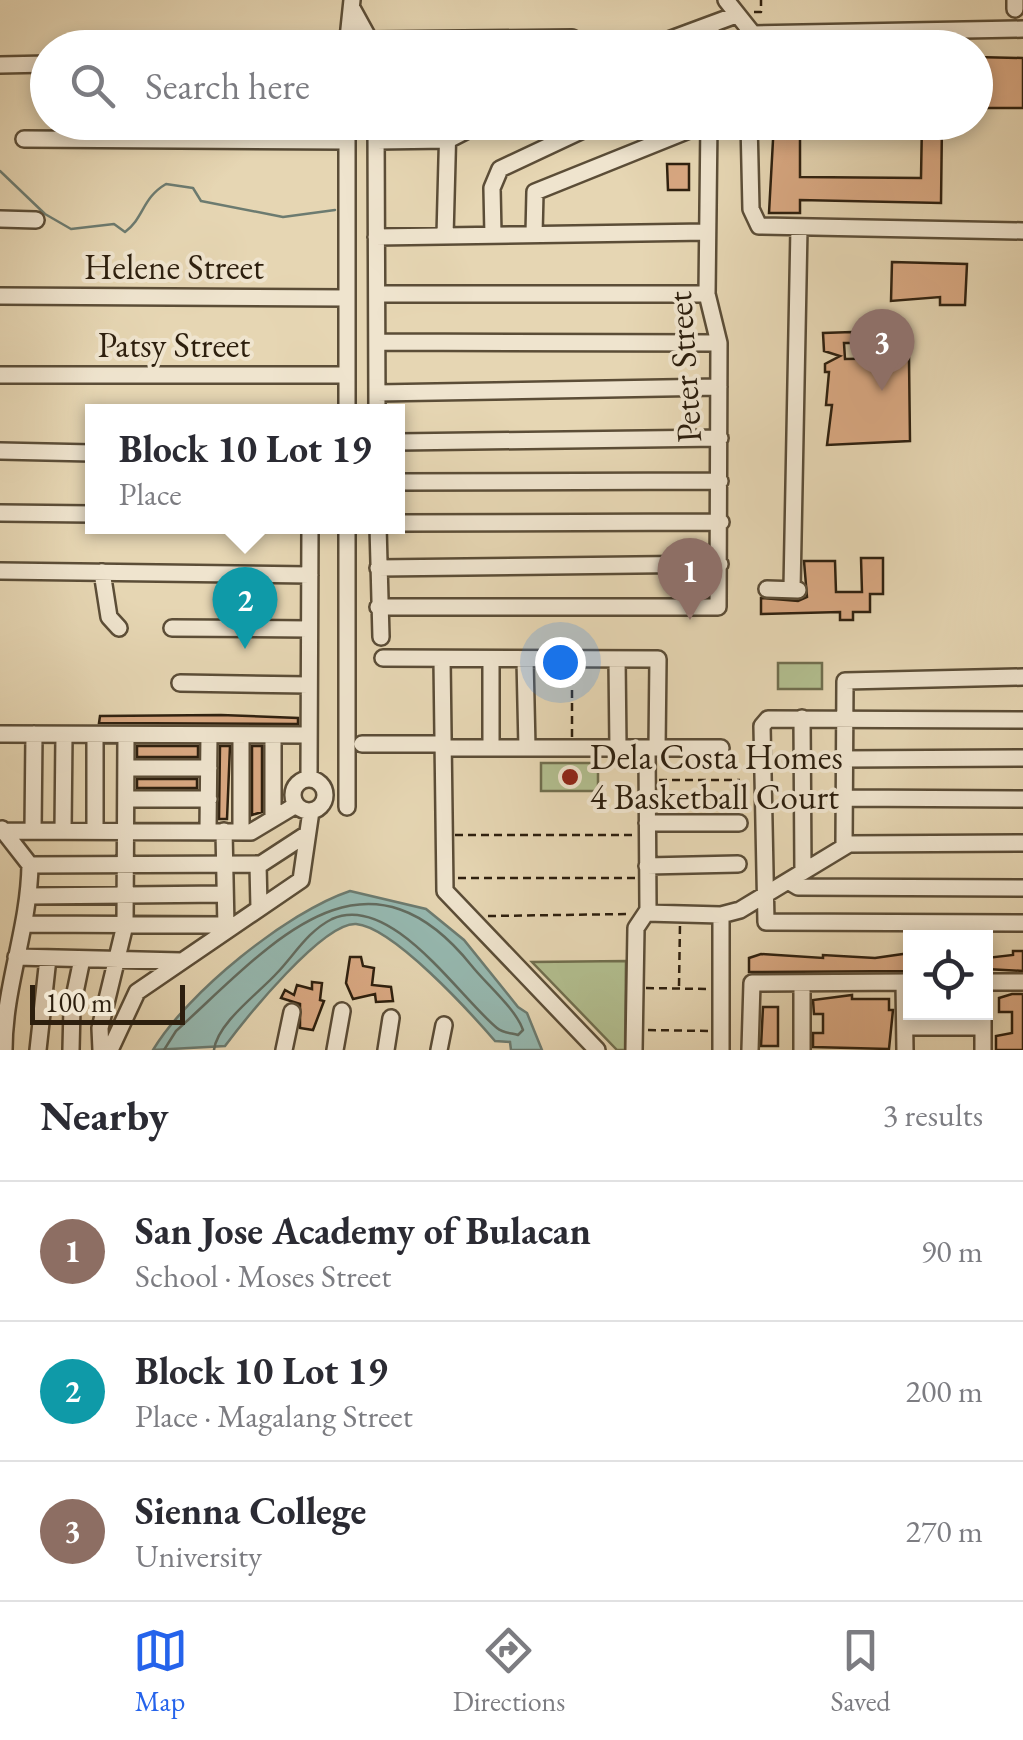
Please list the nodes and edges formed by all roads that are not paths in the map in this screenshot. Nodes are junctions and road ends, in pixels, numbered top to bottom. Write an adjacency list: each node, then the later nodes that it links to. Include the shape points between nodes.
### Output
1 (726, 0): 3 (street)
2 (352, 4): 6 (street); 7 (street)
3 (736, 15): 4 (street); 10 (street)
4 (711, 25): 8 (street); 9 (street)
5 (1023, 29): 11 (street)
6 (349, 30)
7 (366, 30)
8 (697, 30)
9 (711, 30)
10 (745, 30)
11 (993, 30)
12 (0, 64): 13 (street)
13 (30, 64)
14 (24, 139): 15 (street)
15 (30, 139)
16 (347, 140): 35 (street)
17 (376, 140): 18 (street); 31 (street)
18 (448, 140): 30 (street)
19 (562, 140): 29 (street, via 500,169 492,188)
20 (664, 140): 28 (street, via 535,192)
21 (709, 140): 27 (street, Peter Street)
22 (751, 140): 25 (street, via 753,219 759,226)
23 (0, 219): 24 (street)
24 (36, 220)
25 (799, 228): 26 (street); 62 (street, via 797,590)
26 (1023, 231)
27 (707, 232): 28 (street); 33 (street, Peter Street)
28 (534, 234): 29 (street)
29 (493, 235): 30 (street)
30 (445, 236): 31 (street)
31 (376, 237): 32 (street)
32 (377, 294): 33 (street); 36 (street)
33 (707, 294): 37 (street, Peter Street)
34 (0, 296): 35 (street, Helene Street)
35 (347, 298): 39 (street)
36 (377, 342): 37 (street); 41 (street)
37 (719, 342): 40 (street, Peter Street)
38 (0, 375): 39 (street, Patsy Street)
39 (347, 375): 42 (street)
40 (719, 387): 41 (street); 44 (street, Peter Street)
41 (377, 393): 43 (street)
42 (347, 404)
43 (377, 404)
44 (720, 438): 45 (street); 48 (street, Peter Street)
45 (405, 442)
46 (0, 452): 47 (street)
47 (85, 453)
48 (720, 481): 49 (street); 52 (street, Peter Street)
49 (405, 482)
50 (0, 513): 51 (street)
51 (85, 514)
52 (721, 522): 53 (street); 57 (street, Peter Street)
53 (405, 523)
54 (310, 534): 61 (street)
55 (347, 534): 104 (street)
56 (378, 534): 58 (street)
57 (720, 564): 58 (street); 63 (street, Peter Street, via 718,607)
58 (378, 568): 63 (street)
59 (0, 571): 60 (street)
60 (102, 572): 61 (street); 64 (street, via 109,617)
61 (310, 575): 66 (street)
62 (767, 589)
63 (378, 607): 67 (street)
64 (119, 628)
65 (172, 628): 66 (street)
66 (310, 630): 75 (street)
67 (381, 637)
68 (383, 658): 69 (street)
69 (442, 659): 70 (street); 89 (street)
70 (491, 659): 71 (street); 90 (street)
71 (526, 659): 72 (street); 91 (street)
72 (617, 659): 92 (street); 93 (street, via 658,659)
73 (1023, 677): 77 (street, via 848,678)
74 (180, 683): 75 (street)
75 (309, 685): 87 (street)
76 (802, 718): 77 (street); 124 (street); 129 (street, via 768,719 762,726)
77 (843, 718): 78 (street); 96 (street)
78 (1023, 720)
79 (0, 734): 80 (street)
80 (34, 734): 81 (street); 110 (street)
81 (64, 734): 82 (street); 111 (street)
82 (95, 735): 83 (street); 112 (street)
83 (126, 735): 84 (street); 97 (street)
84 (209, 735): 85 (street); 98 (street)
85 (241, 735): 86 (street); 114 (street)
86 (274, 735): 87 (street); 106 (street)
87 (309, 735): 99 (street)
88 (362, 744): 89 (street)
89 (442, 746): 90 (street); 162 (street, via 448,895)
90 (491, 748): 91 (street)
91 (526, 748): 92 (street)
92 (618, 748): 93 (street)
93 (652, 748): 94 (street); 109 (street)
94 (721, 748)
95 (1023, 758): 96 (street)
96 (844, 759): 101 (street)
97 (126, 768): 98 (street); 102 (street)
98 (209, 768): 100 (street)
99 (309, 778): 105 (street, via 294,788); 105 (street, via 326,794 320,807)
100 (209, 798): 102 (street); 114 (street)
101 (844, 798): 103 (street); 117 (street)
102 (126, 799): 113 (street)
103 (1023, 799)
104 (347, 807)
105 (304, 808): 106 (street); 115 (street)
106 (273, 818): 114 (street, via 251,832)
107 (740, 822): 109 (street)
108 (2, 828): 110 (street); 122 (street)
109 (648, 829): 123 (street)
110 (34, 831): 111 (street)
111 (62, 831): 112 (street)
112 (94, 831): 113 (street)
113 (126, 831): 114 (street); 118 (street)
114 (225, 831): 119 (street)
115 (307, 834): 120 (street); 130 (street, via 301,880)
116 (1023, 843): 117 (street)
117 (844, 846): 124 (street)
118 (126, 864): 119 (street); 122 (street); 127 (street)
119 (225, 864): 120 (street); 126 (street)
120 (258, 864): 130 (street)
121 (738, 864): 123 (street)
122 (30, 865): 128 (street)
123 (647, 872): 131 (street)
124 (795, 877): 125 (street, via 798,886); 129 (street)
125 (1023, 888)
126 (225, 894): 127 (street); 136 (street)
127 (126, 895): 128 (street); 135 (street)
128 (29, 896): 134 (street)
129 (764, 897): 132 (street); 133 (street, via 770,924)
130 (259, 908): 136 (street)
131 (646, 913): 132 (street); 163 (street, via 636,928)
132 (721, 915): 164 (street)
133 (1023, 923)
134 (26, 924): 135 (street); 137 (street)
135 (125, 926): 136 (street); 139 (street)
136 (226, 926): 141 (street)
137 (16, 958): 138 (street); 153 (street)
138 (48, 958): 140 (street); 154 (street)
139 (118, 958): 140 (street); 141 (street); 156 (street)
140 (82, 959): 155 (street)
141 (181, 961): 157 (street, via 137,992)
142 (903, 982): 145 (street)
143 (993, 982): 144 (street)
144 (1023, 982)
145 (802, 983): 165 (street, via 752,983); 166 (street)
146 (342, 1011): 159 (street)
147 (292, 1012): 158 (street)
148 (391, 1018): 160 (street)
149 (904, 1020): 152 (street)
150 (983, 1020): 152 (street); 168 (street)
151 (444, 1025): 161 (street)
152 (904, 1027): 167 (street)
153 (4, 1050)
154 (38, 1050)
155 (71, 1050)
156 (101, 1050)
157 (110, 1050)
158 (284, 1050)
159 (334, 1050)
160 (386, 1050)
161 (439, 1050)
162 (597, 1050)
163 (634, 1050)
164 (721, 1050)
165 (750, 1050)
166 (802, 1050)
167 (904, 1050)
168 (983, 1050)

